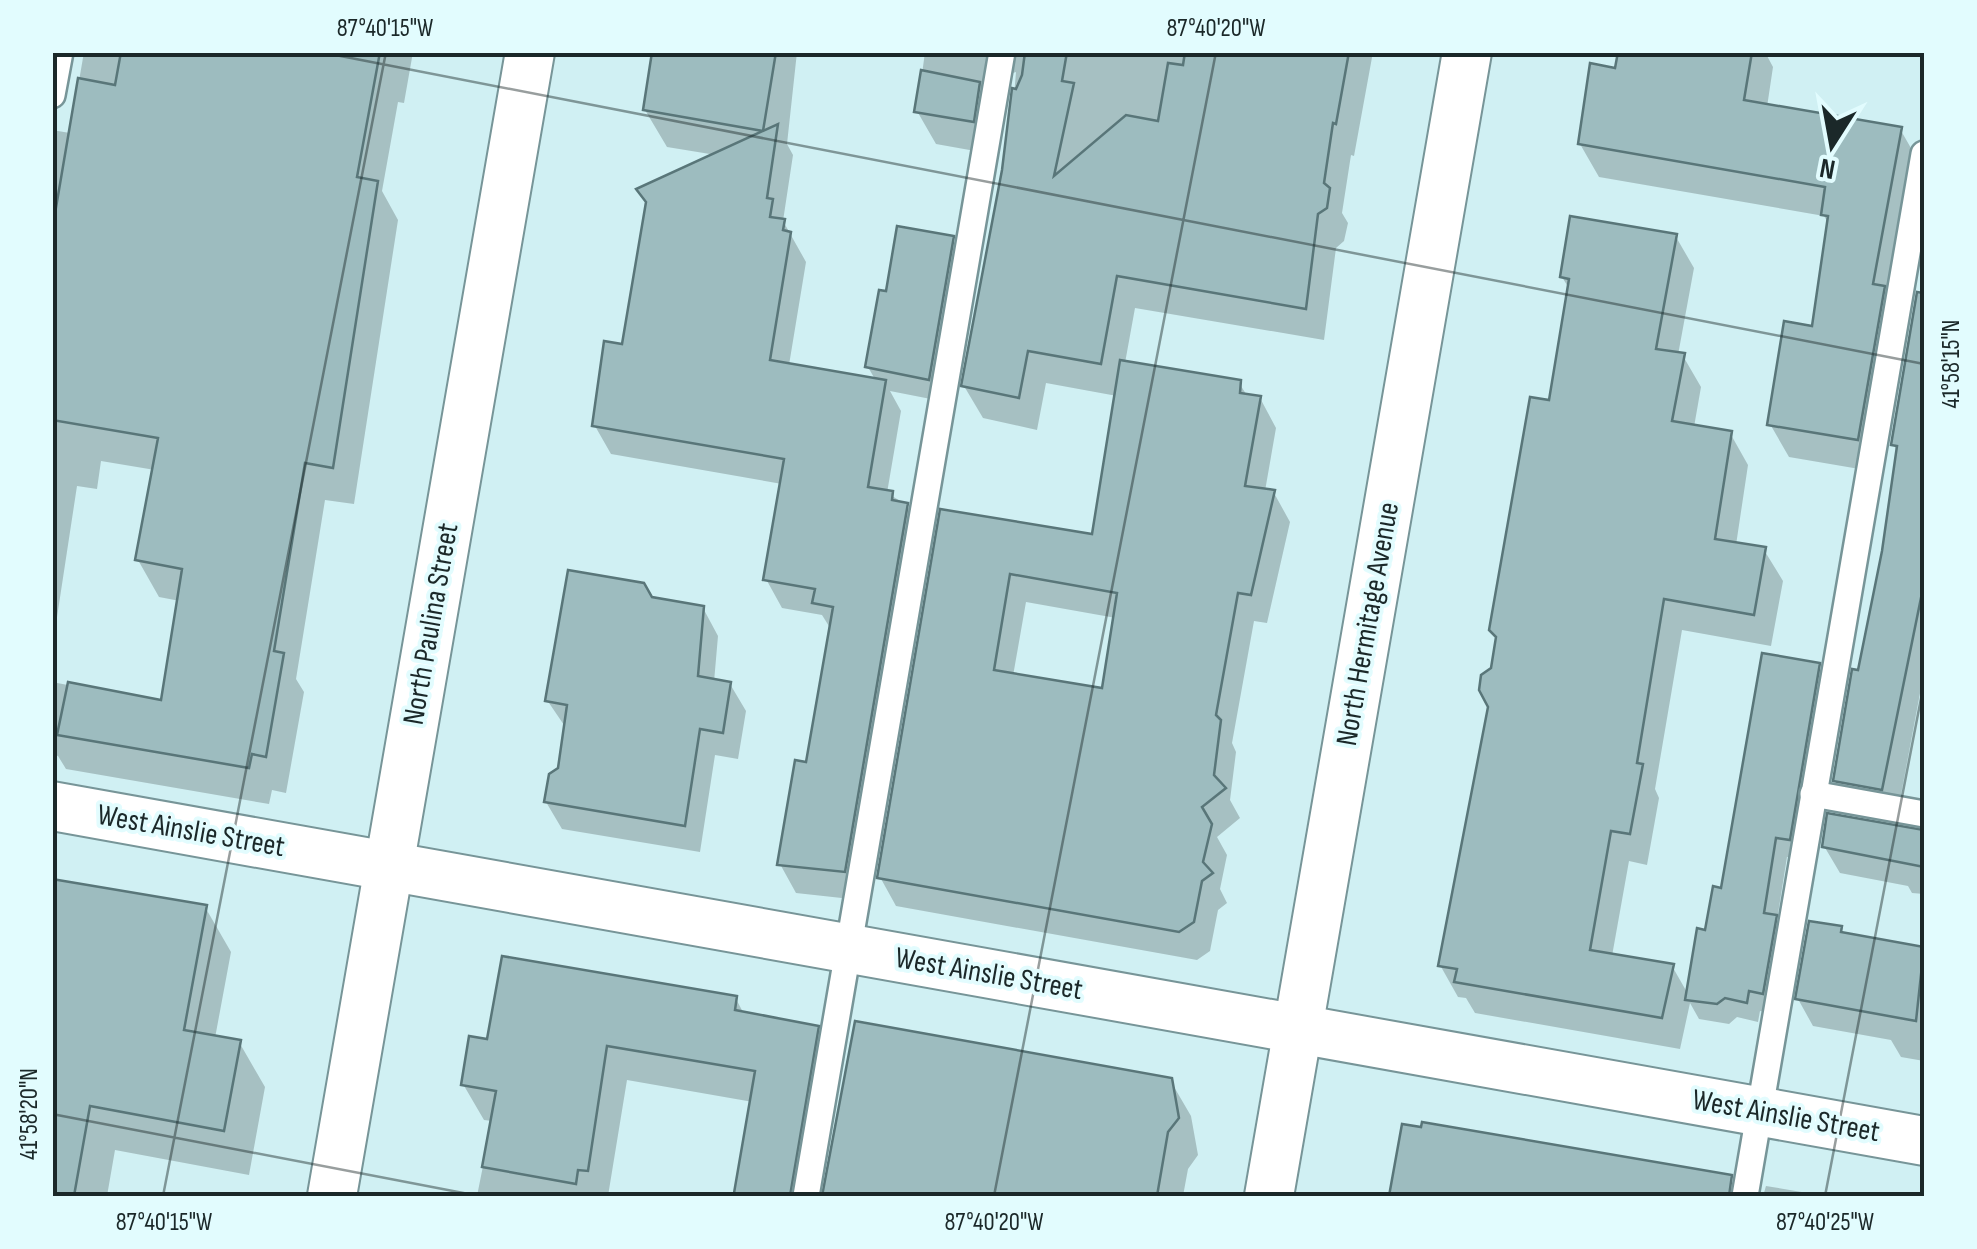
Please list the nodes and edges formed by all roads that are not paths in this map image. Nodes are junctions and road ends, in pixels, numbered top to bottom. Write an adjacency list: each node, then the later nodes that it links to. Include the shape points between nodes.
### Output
1 (60, 52): 5 (lane)
2 (530, 52): 10 (street, North Paulina Street)
3 (1002, 52): 11 (lane)
4 (1467, 52): 12 (street, North Hermitage Avenue)
5 (52, 95)
6 (1924, 154): 7 (lane)
7 (1813, 794): 9 (lane); 13 (lane)
8 (52, 806): 10 (street, West Ainslie Street)
9 (1924, 814)
10 (389, 866): 11 (street, West Ainslie Street); 15 (street, North Paulina Street)
11 (850, 948): 12 (street, West Ainslie Street); 16 (lane)
12 (1298, 1028): 13 (street, West Ainslie Street); 17 (street, North Hermitage Avenue)
13 (1758, 1112): 14 (street, West Ainslie Street); 18 (lane)
14 (1924, 1141)
15 (332, 1196)
16 (806, 1196)
17 (1269, 1196)
18 (1745, 1196)

